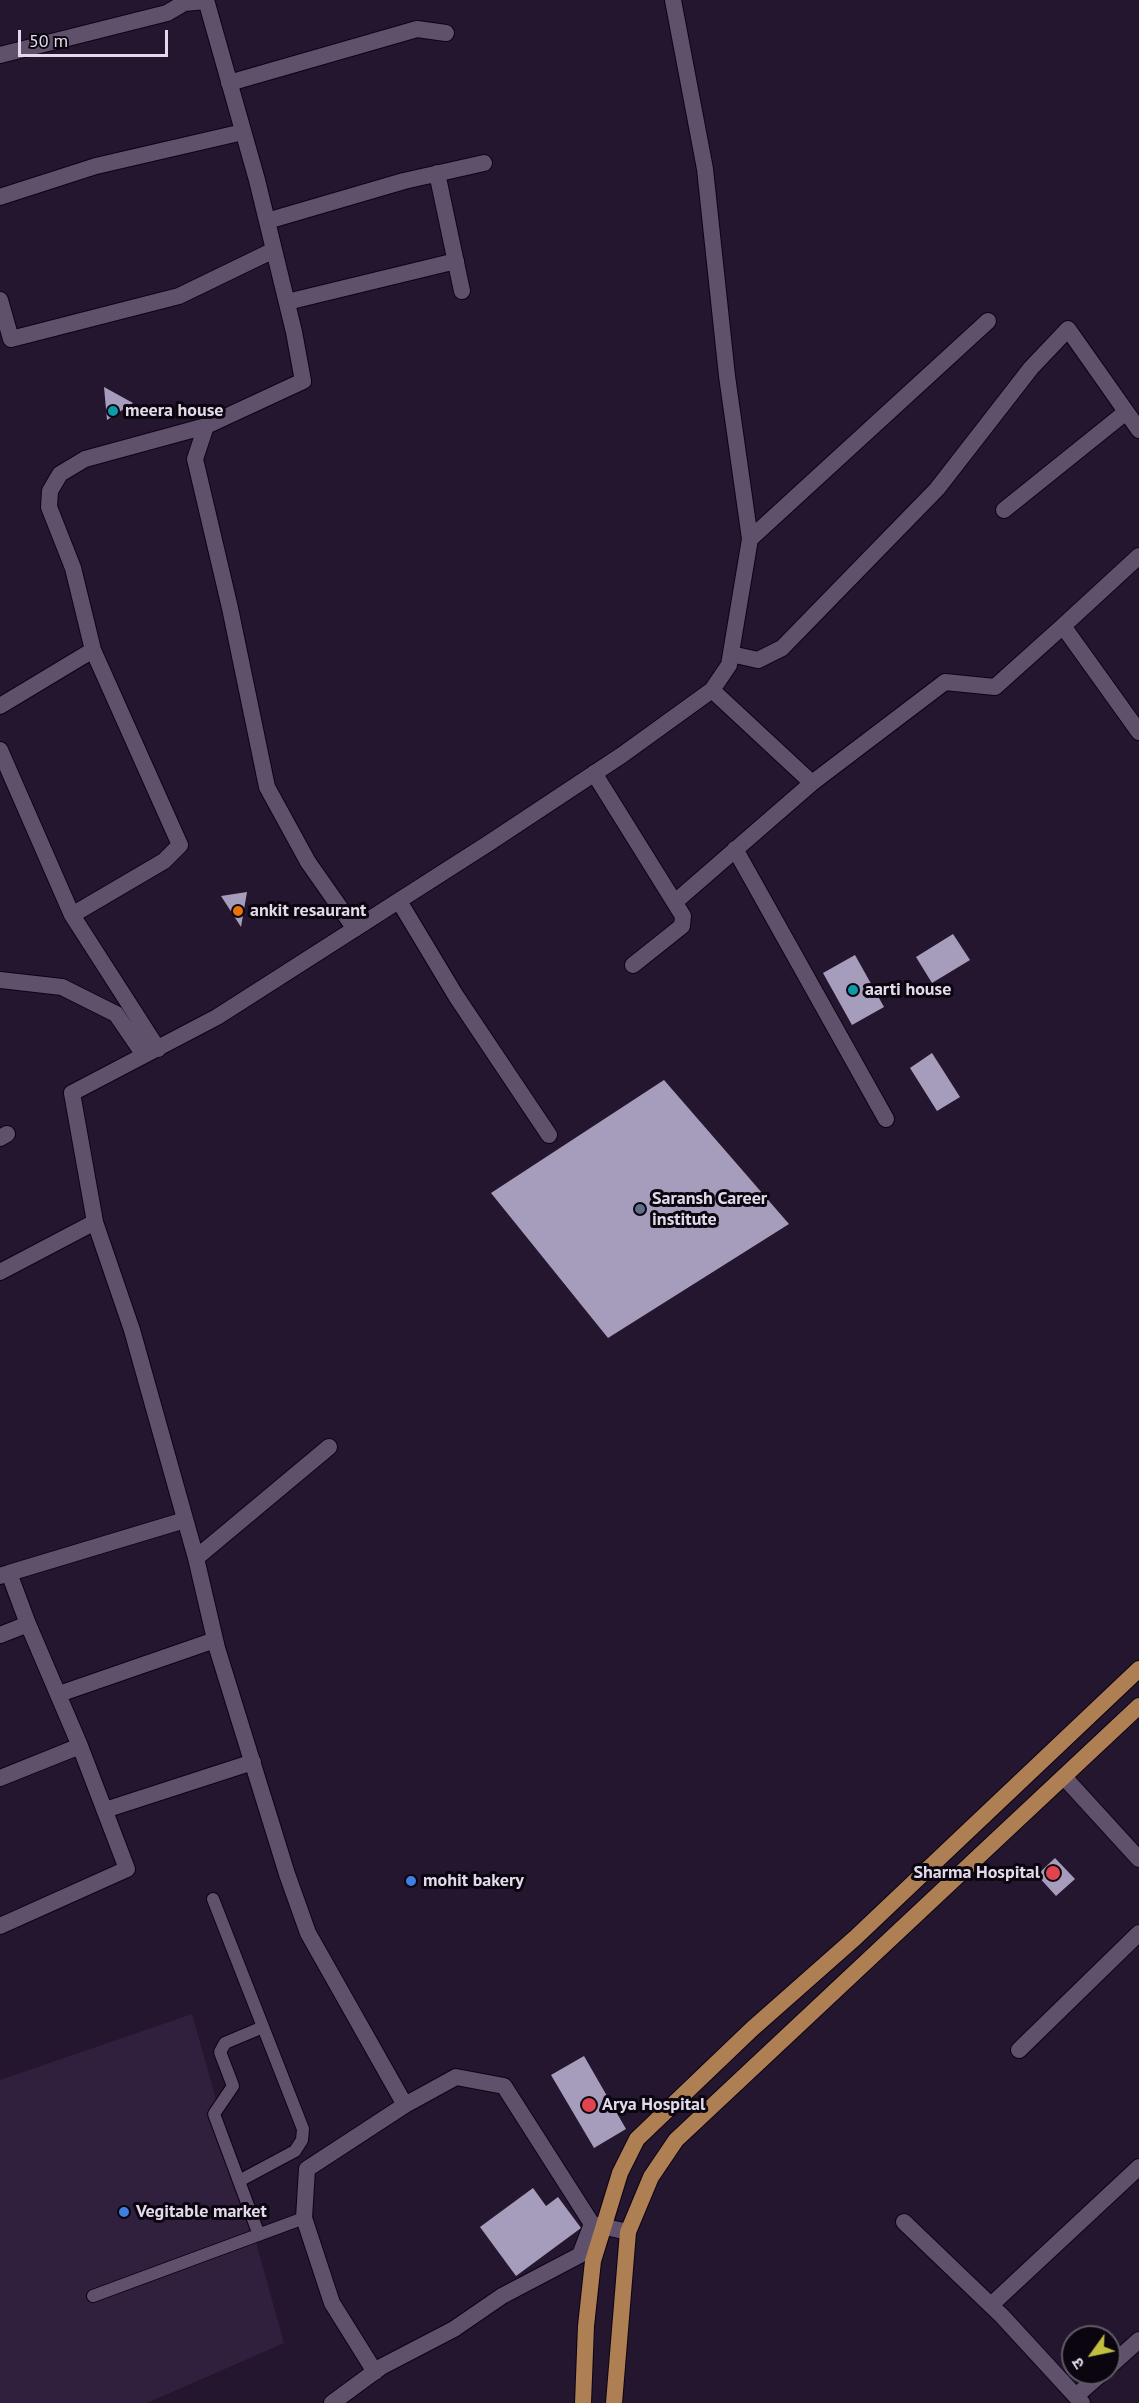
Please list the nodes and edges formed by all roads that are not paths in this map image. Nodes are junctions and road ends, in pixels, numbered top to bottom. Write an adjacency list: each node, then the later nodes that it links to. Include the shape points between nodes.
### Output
1 (206, 0): 4 (street); 5 (street)
2 (672, 0): 22 (street, via 705,169 727,376)
3 (446, 33): 5 (street, via 417,29)
4 (0, 55)
5 (229, 83): 6 (street)
6 (243, 132): 9 (street, via 96,166); 10 (street)
7 (484, 163): 8 (street)
8 (437, 173): 10 (street); 12 (street)
9 (0, 197)
10 (267, 220): 11 (street)
11 (274, 250): 15 (street); 17 (street, via 179,296)
12 (456, 261): 13 (street); 15 (street)
13 (462, 291)
14 (0, 300): 17 (street)
15 (287, 302): 19 (street, via 303,381)
16 (988, 321): 22 (street)
17 (5, 340)
18 (1126, 412): 20 (street); 21 (street); 26 (street, via 1068,329 1031,368 938,489 782,648 758,660)
19 (206, 426): 25 (street, via 85,459 60,474 50,490 49,507 73,568); 37 (street, via 195,459 267,787 308,861)
20 (1139, 430)
21 (1004, 510)
22 (750, 539): 26 (street)
23 (1139, 556): 24 (street)
24 (1063, 626): 29 (street); 32 (street, via 995,687 945,682)
25 (93, 650): 28 (street); 36 (street, via 180,845 164,861)
26 (731, 654): 27 (street, via 729,665)
27 (712, 690): 31 (street); 32 (street)
28 (0, 706)
29 (1139, 733)
30 (0, 750): 36 (street)
31 (594, 773): 34 (street); 35 (street)
32 (812, 783): 33 (street)
33 (735, 849): 35 (street); 41 (street)
34 (399, 901): 37 (street); 42 (street, via 456,996)
35 (675, 902): 38 (street, via 683,916 682,926)
36 (72, 915): 40 (street)
37 (356, 928): 40 (street, via 217,1017)
38 (633, 965)
39 (0, 980): 40 (street, via 62,987 116,1014)
40 (151, 1052): 43 (street, via 72,1094)
41 (886, 1119)
42 (549, 1135)
43 (95, 1222): 44 (street); 46 (street, via 132,1330)
44 (0, 1272)
45 (329, 1446): 47 (street)
46 (185, 1520): 47 (street); 48 (street)
47 (196, 1558): 51 (street)
48 (5, 1574): 49 (street)
49 (28, 1624): 50 (street); 53 (street)
50 (0, 1635)
51 (215, 1640): 53 (street); 56 (street)
52 (1139, 1669): 71 (main road, via 637,2139)
53 (59, 1694): 55 (street)
54 (1139, 1706): 57 (main road)
55 (80, 1746): 58 (street); 59 (street)
56 (253, 1762): 59 (street); 66 (street, via 308,1933)
57 (1064, 1777): 60 (street); 72 (main road, via 676,2140 651,2177)
58 (0, 1778)
59 (105, 1810): 62 (street, via 127,1869)
60 (1139, 1859)
61 (213, 1899): 64 (lane)
62 (0, 1926)
63 (1139, 1933): 65 (street)
64 (263, 2027): 68 (lane, via 225,2043 220,2052 233,2086 214,2114); 68 (lane, via 303,2129 302,2140 296,2151)
65 (1019, 2050)
66 (405, 2105): 69 (street, via 307,2169); 71 (street, via 456,2077 504,2086)
67 (1139, 2167): 75 (street)
68 (239, 2181): 73 (lane)
69 (304, 2218): 73 (lane); 78 (street, via 332,2303)
70 (904, 2222): 75 (street)
71 (597, 2225): 72 (street); 78 (street, via 580,2255 502,2296 454,2329); 82 (main road)
72 (628, 2232): 83 (main road)
73 (260, 2235): 74 (lane)
74 (93, 2296)
75 (991, 2305): 80 (street)
76 (1139, 2340): 77 (street)
77 (1121, 2356)
78 (375, 2372): 81 (street)
79 (1092, 2385): 80 (street)
80 (1079, 2400)
81 (332, 2403)
82 (583, 2403)
83 (614, 2403)

